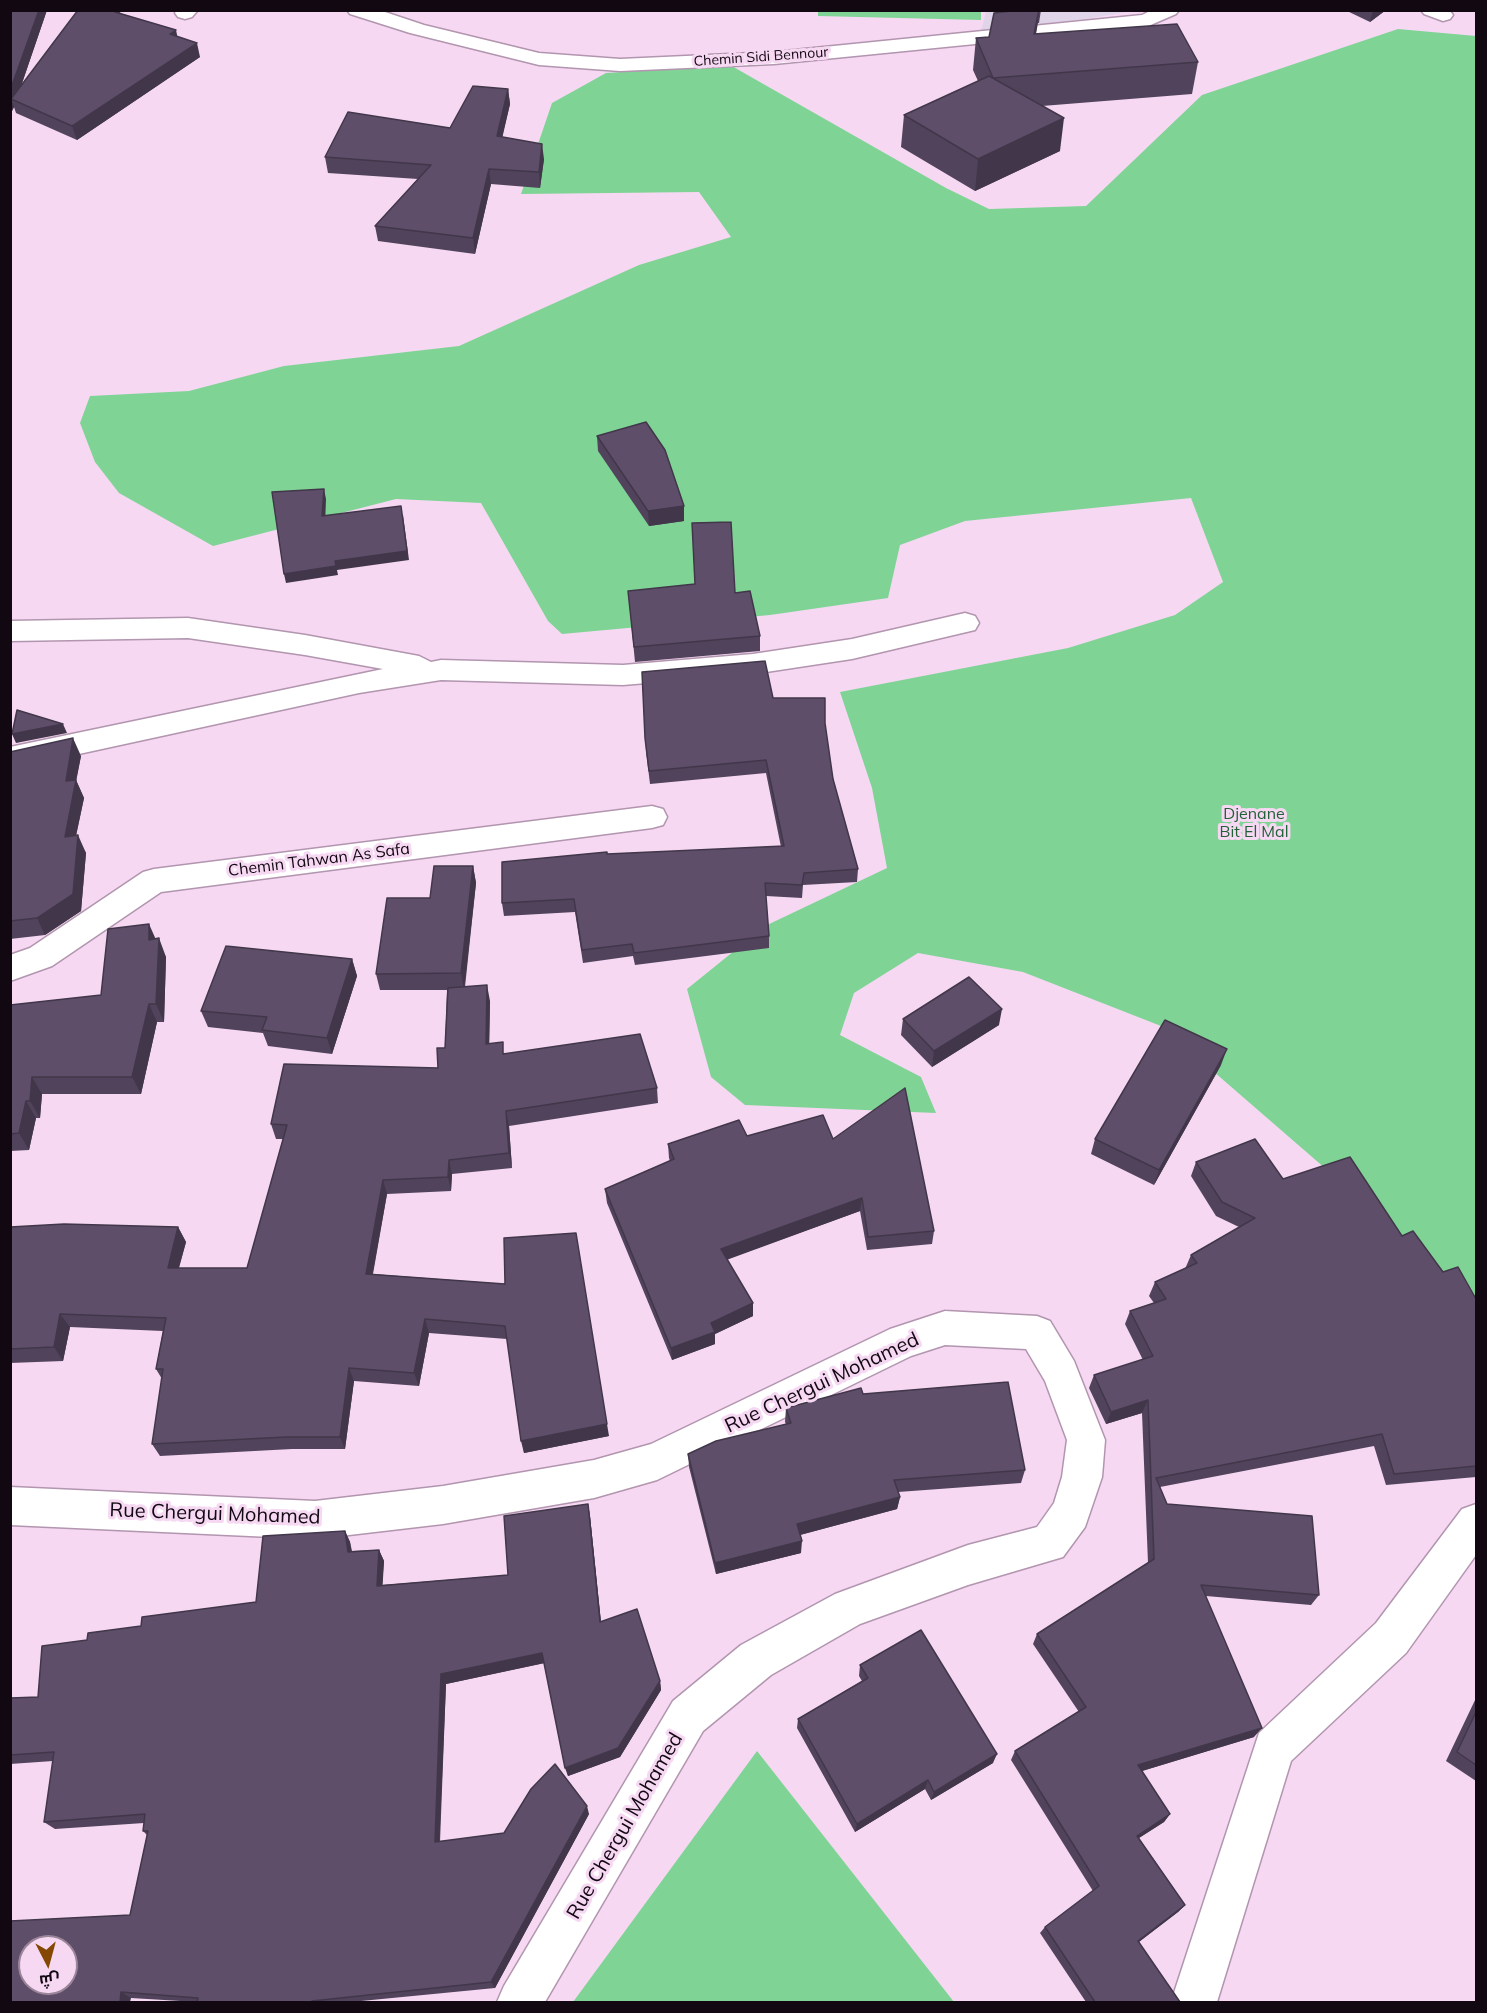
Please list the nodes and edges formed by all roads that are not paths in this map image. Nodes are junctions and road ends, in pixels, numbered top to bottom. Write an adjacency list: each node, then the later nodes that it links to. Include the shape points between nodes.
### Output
1 (357, 10): 2 (street, Chemin Sidi Bennour, via 539,59 620,65 774,58 1146,21)
2 (1168, 10)
3 (965, 623): 5 (street, via 852,649 741,665 623,675)
4 (10, 631): 5 (street, via 188,628)
5 (441, 670): 6 (street, via 359,683)
6 (10, 758)
7 (652, 817): 8 (street, Chemin Tahwan As Safa, via 154,881 41,957)
8 (10, 968)
9 (10, 1506): 11 (street, Rue Chergui Mohamed, via 315,1520 443,1505 594,1479 657,1461 903,1341 945,1328 1037,1333 1061,1373 1086,1440 1082,1477 1071,1513 1049,1543 968,1565 849,1608 756,1660 688,1716)
10 (1476, 1523): 12 (street, via 1391,1638 1274,1748)
11 (520, 2002)
12 (1194, 2002)

